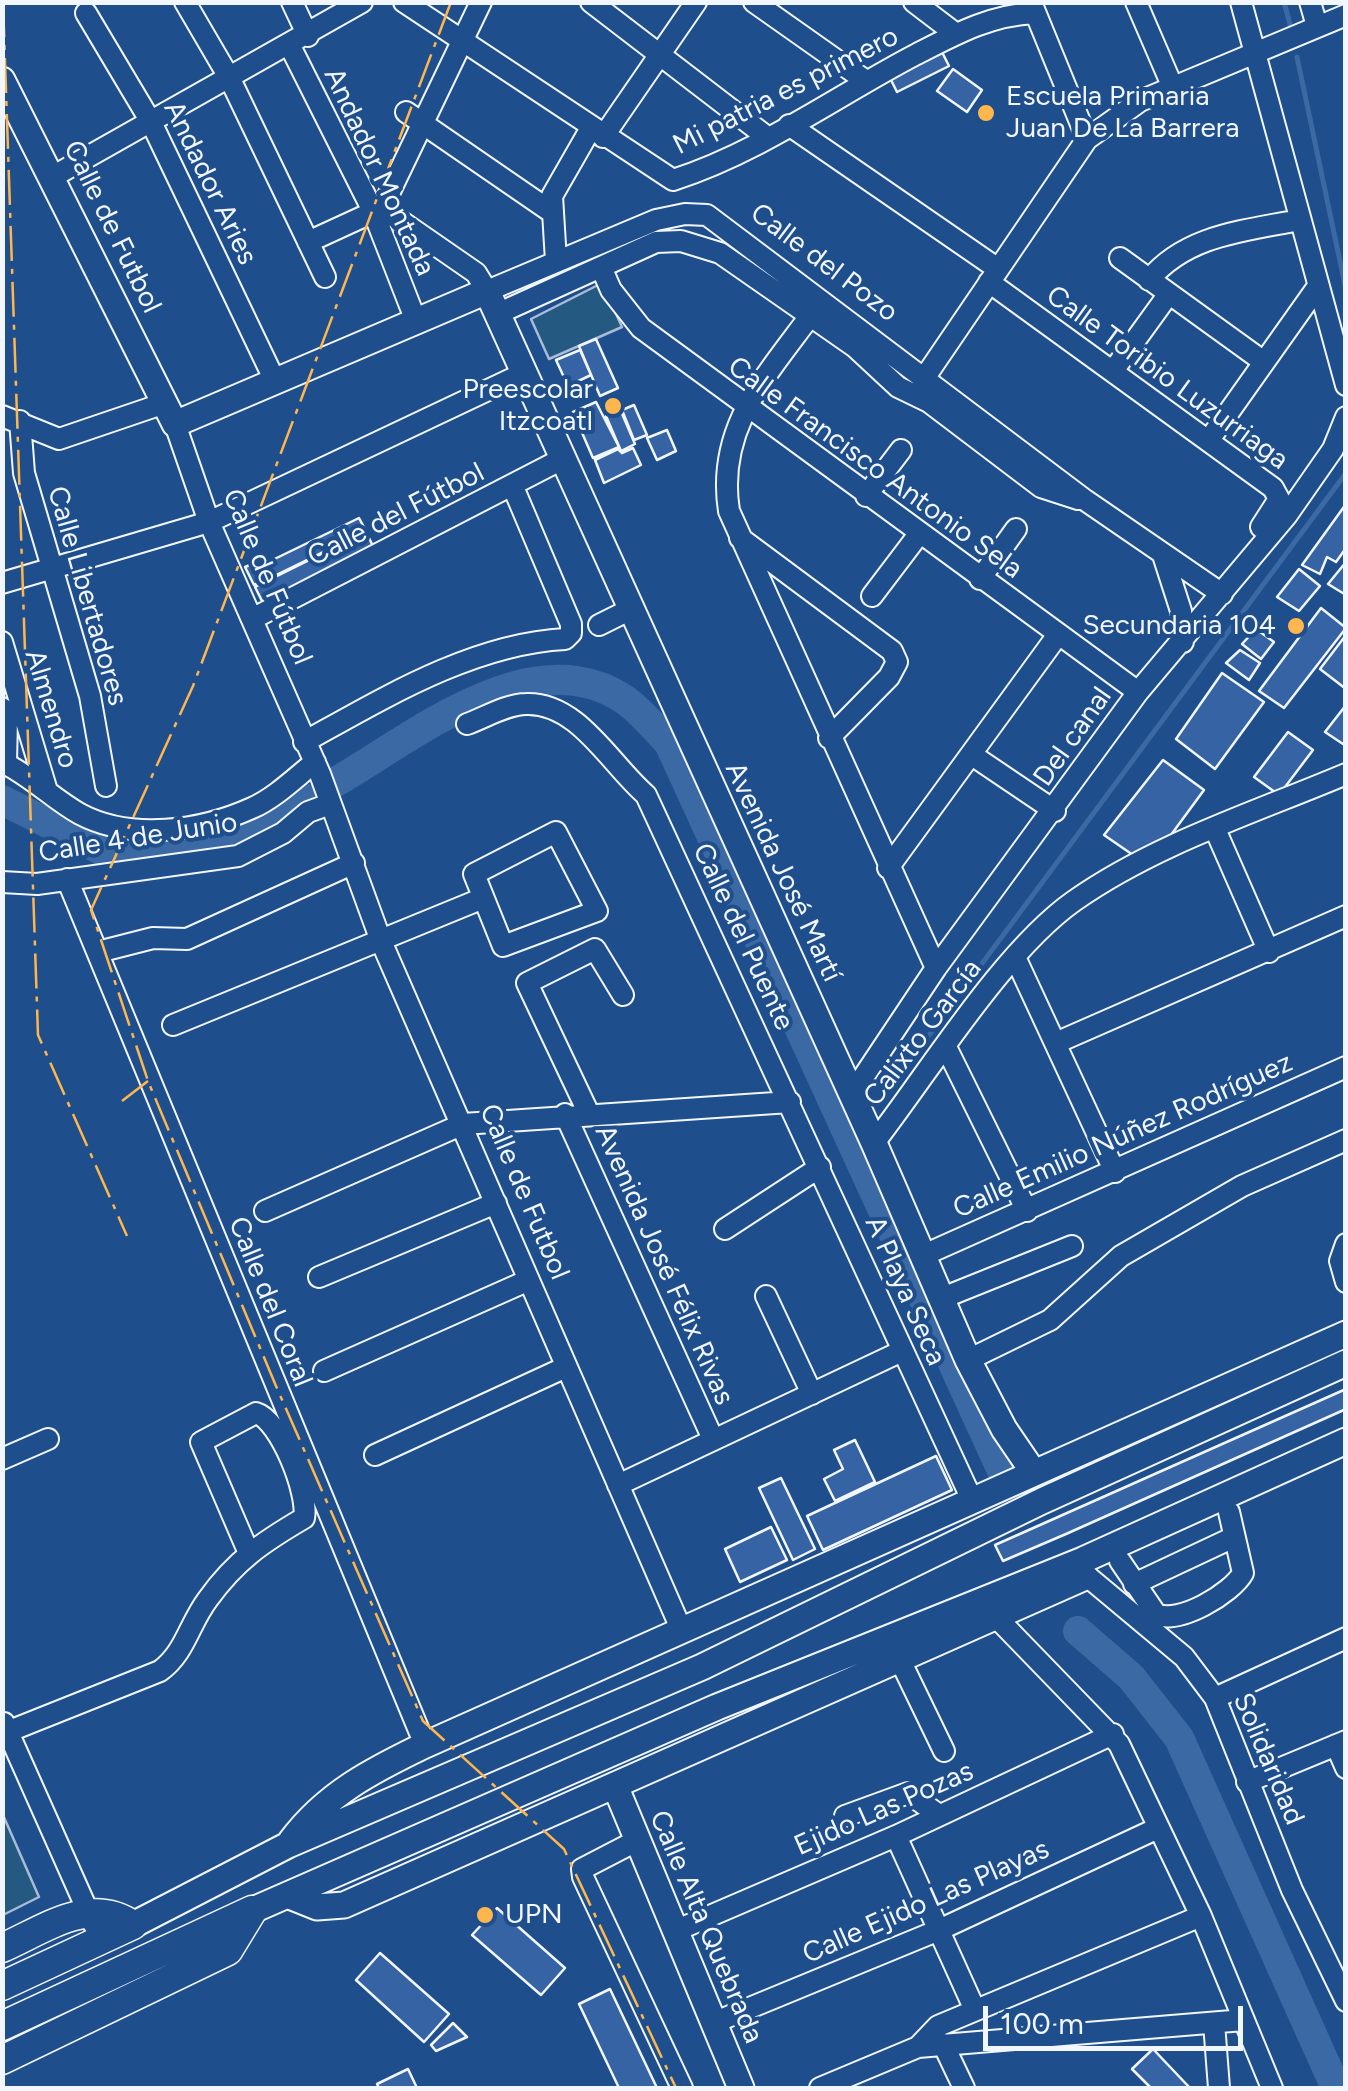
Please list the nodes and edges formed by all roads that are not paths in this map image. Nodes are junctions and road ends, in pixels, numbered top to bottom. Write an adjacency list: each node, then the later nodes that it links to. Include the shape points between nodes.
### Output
1 (185, 2): 22 (street)
2 (292, 2): 18 (street, Andador Montada)
3 (362, 2): 18 (street)
4 (404, 2): 19 (street)
5 (481, 2): 19 (street)
6 (591, 2): 21 (street)
7 (696, 2): 21 (street)
8 (754, 2): 24 (street)
9 (914, 2): 17 (street)
10 (1136, 2): 25 (street)
11 (1241, 2): 20 (street)
12 (1310, 2): 16 (street)
13 (1033, 8): 17 (street, Mi patria es primero); 32 (street)
14 (86, 13): 27 (street, Andador Aries)
15 (1346, 15): 16 (street)
16 (1316, 26): 20 (street)
17 (956, 34): 24 (street, Mi patria es primero)
18 (299, 41): 22 (street); 34 (street, Andador Montada)
19 (465, 43): 28 (street); 30 (street)
20 (1258, 54): 25 (street); 36 (street)
21 (659, 55): 30 (street); 31 (street)
22 (230, 78): 27 (street); 37 (street)
23 (2, 80): 33 (main road, Calle de Futbol)
24 (866, 81): 29 (street, Mi patria es primero)
25 (1174, 90): 32 (street, via 1140,101)
26 (406, 112): 28 (street)
27 (152, 122): 33 (street); 53 (street, Andador Aries)
28 (425, 126): 34 (street); 35 (street)
29 (789, 126): 31 (street, Mi patria es primero); 41 (street, Calle Toribio Luzurriaga)
30 (597, 132): 31 (street, Mi patria es primero, via 673,180); 35 (street, via 557,182)
31 (767, 136)
32 (1087, 139): 41 (street)
33 (54, 176): 56 (main road, Calle de Futbol)
34 (378, 210): 37 (street); 46 (street, via 476,272); 48 (street, Andador Montada)
35 (550, 211): 39 (street)
36 (1298, 220): 43 (street, via 1185,248); 44 (street)
37 (308, 242): 42 (street)
38 (1120, 258): 43 (street)
39 (556, 261): 46 (street, Calle del Pozo); 52 (street, Calle del Pozo, via 656,220 707,215)
40 (601, 267): 46 (street); 47 (street, via 656,242 681,240 720,253); 55 (street, Calle Francisco Antonio Sela, via 641,328)
41 (993, 275): 50 (street, Calle Toribio Luzurriaga); 52 (street)
42 (325, 277)
43 (1149, 280): 45 (street)
44 (1316, 289): 49 (street); 54 (street)
45 (1168, 295): 49 (street); 50 (street)
46 (492, 302): 48 (main road, Calle del Pozo); 51 (main road, Avenida José Martí)
47 (810, 316): 55 (street); 64 (street, via 1041,487)
48 (416, 321): 53 (main road, Calle del Pozo)
49 (1264, 362): 59 (street)
50 (1113, 371): 59 (street, Calle Toribio Luzurriaga)
51 (524, 372): 61 (main road, Avenida José Martí); 65 (street)
52 (925, 377): 64 (street, Calle del Pozo)
53 (276, 382): 56 (main road, Calle del Pozo)
54 (1345, 383)
55 (744, 405): 63 (street, Calle Francisco Antonio Sela); 69 (street, via 725,482)
56 (170, 413): 58 (street, via 59,439); 65 (street, Calle de Fútbol)
57 (1346, 417): 74 (street, Del canal, via 1306,488)
58 (12, 418): 71 (street, Calle Libertadores)
59 (1209, 440): 67 (street, Calle Toribio Luzurriaga, via 1278,493)
60 (901, 450): 63 (street)
61 (564, 458): 62 (street, Calle del Fútbol); 76 (main road, Avenida José Martí)
62 (512, 487): 77 (street, Calle del Fútbol); 86 (street, via 571,633 405,686)
63 (866, 496): 68 (street, Calle Francisco Antonio Sela)
64 (1085, 500): 70 (street, Calle del Pozo)
65 (210, 522): 71 (street); 77 (street, Calle de Fútbol)
66 (1016, 528): 72 (street)
67 (1260, 529)
68 (918, 534): 72 (street, Calle Francisco Antonio Sela); 75 (street)
69 (738, 536): 85 (street); 85 (street, via 892,650 896,662 888,678)
70 (1163, 555): 74 (street, Calle del Pozo); 81 (street)
71 (53, 570): 73 (street); 91 (street, Calle Libertadores, via 90,696)
72 (980, 579): 79 (street, Calle Francisco Antonio Sela)
73 (2, 583)
74 (1222, 594): 81 (street, Del canal)
75 (872, 596)
76 (629, 610): 78 (street); 112 (main road, Avenida José Martí)
77 (252, 619): 86 (street, Calle de Fútbol)
78 (599, 625)
79 (1057, 636): 82 (street, Calle Francisco Antonio Sela); 87 (street)
80 (2, 642): 92 (street, Almendro)
81 (1183, 642): 82 (street, Del canal)
82 (1138, 692): 94 (street, Del canal)
83 (2, 708): 88 (street)
84 (466, 724): 113 (street, Calle del Puente, via 523,703 553,708 574,719 646,795)
85 (829, 738): 97 (street)
86 (304, 742): 89 (street, Calle de Fútbol)
87 (972, 755): 94 (street); 97 (street)
88 (4, 763): 92 (street)
89 (318, 768): 92 (street, via 253,807 136,832 78,813); 93 (street, Calle de Futbol)
90 (1346, 774): 95 (street, Calixto García)
91 (106, 786)
92 (47, 791)
93 (330, 804): 96 (street, Calle de Futbol); 98 (street, Calle 4 de Junio, via 238,856)
94 (1054, 811): 106 (street, Del canal)
95 (1215, 829): 104 (street); 105 (street, Calixto García, via 1072,902)
96 (354, 863): 102 (street, Calle de Futbol); 103 (street, via 187,939 153,938)
97 (888, 868): 106 (street)
98 (67, 879): 99 (street, Calle 4 de Junio); 103 (street, Calle del Coral)
99 (2, 882)
100 (481, 899): 100 (street, via 503,946 597,910 556,832 474,874); 102 (street)
101 (1346, 916): 104 (street)
102 (381, 941): 108 (street); 116 (street, Calle de Futbol)
103 (98, 952): 162 (street, Calle del Coral)
104 (1268, 952): 109 (street)
105 (1014, 957): 109 (street); 110 (street, Calixto García)
106 (936, 968): 112 (street, Del canal)
107 (622, 995): 115 (street, via 596,949 527,982)
108 (174, 1025)
109 (1058, 1042): 120 (street)
110 (946, 1049): 118 (street, Calixto García); 123 (street)
111 (1346, 1066): 120 (street, Calle Emilio Núñez Rodríguez)
112 (852, 1094): 118 (main road, Avenida José Martí)
113 (790, 1102): 115 (street); 119 (street, A Playa Seca)
114 (565, 1114): 115 (street); 116 (street); 141 (street, Avenida José Félix Rivas)
115 (589, 1114)
116 (463, 1124): 121 (street, Calle de Futbol); 122 (street)
117 (1346, 1140): 135 (street, via 1242,1186 1121,1256 1050,1320)
118 (874, 1143): 127 (main road, Avenida José Martí)
119 (820, 1167): 124 (street); 134 (street, A Playa Seca)
120 (1116, 1172): 123 (street, Calle Emilio Núñez Rodríguez)
121 (496, 1203): 128 (street); 129 (street, Calle de Futbol)
122 (265, 1210)
123 (1027, 1212): 127 (street, Calle Emilio Núñez Rodríguez)
124 (725, 1230)
125 (1346, 1244): 130 (street, via 1340,1262)
126 (1072, 1246): 132 (street)
127 (924, 1255): 132 (main road, Avenida José Martí)
128 (319, 1276)
129 (529, 1280): 137 (street, Calle de Futbol); 138 (street)
130 (1346, 1282)
131 (766, 1296): 139 (street)
132 (940, 1299): 135 (main road, Avenida José Martí)
133 (1346, 1334): 146 (main road)
134 (900, 1352): 139 (street); 148 (street, A Playa Seca)
135 (968, 1360): 146 (main road, Avenida José Martí)
136 (1346, 1363): 174 (main road, via 702,1667)
137 (566, 1367): 143 (street); 147 (street, Calle de Futbol)
138 (324, 1371)
139 (812, 1394): 141 (street)
140 (48, 1439): 144 (street)
141 (713, 1439): 147 (street)
142 (1346, 1441): 167 (main road, via 998,1596)
143 (375, 1455)
144 (2, 1459)
145 (1346, 1459): 149 (main road)
146 (1034, 1472): 148 (main road)
147 (618, 1486): 155 (street, Calle de Futbol)
148 (972, 1502): 155 (main road)
149 (1232, 1524): 151 (main road); 153 (street); 153 (street, via 1243,1573 1234,1589 1164,1618)
150 (248, 1551): 150 (street, via 306,1514 280,1438 256,1412 200,1442); 159 (street, via 206,1601 177,1658 160,1671)
151 (1120, 1561): 152 (main road); 153 (street)
152 (1087, 1576): 154 (main road); 158 (street, Solidaridad, via 1184,1657)
153 (1134, 1584)
154 (996, 1617): 157 (main road); 160 (street)
155 (682, 1630): 162 (main road)
156 (1346, 1638): 158 (street)
157 (900, 1660): 163 (street); 166 (main road)
158 (1214, 1698): 165 (street, Solidaridad)
159 (5, 1726): 176 (street)
160 (1113, 1734): 170 (street, Ejido Las Pozas); 171 (street)
161 (1341, 1743): 164 (street); 165 (street)
162 (425, 1745): 174 (main road, via 365,1774 313,1812)
163 (944, 1751)
164 (1346, 1768)
165 (1248, 1782): 185 (street, Solidaridad)
166 (616, 1788): 168 (main road); 173 (main road, Calle Alta Quebrada)
167 (500, 1801): 168 (main road); 175 (main road)
168 (558, 1813): 175 (main road, via 344,1906 318,1907)
169 (845, 1816): 170 (street, via 908,1793)
170 (939, 1816): 172 (street, Ejido Las Pozas)
171 (1158, 1828): 178 (street); 180 (street, Calle Ejido Las Playas)
172 (896, 1836): 180 (street); 181 (street, Ejido Las Pozas)
173 (636, 1841): 181 (main road, Calle Alta Quebrada); 195 (street, via 582,1868)
174 (288, 1845): 179 (main road)
175 (286, 1895): 177 (main road)
176 (87, 1910): 179 (highway, via 116,1913); 182 (street); 183 (highway)
177 (253, 1910): 190 (highway); 193 (highway, via 228,1951)
178 (1201, 1916): 186 (street); 187 (street)
179 (133, 1925): 182 (highway)
180 (939, 1930): 186 (street); 188 (street, Calle Ejido Las Playas)
181 (676, 1931): 188 (main road, Calle Alta Quebrada)
182 (101, 1940): 184 (highway)
183 (2, 1948)
184 (2, 1986)
185 (1346, 2001)
186 (974, 2010): 192 (street, via 938,2026)
187 (1244, 2020): 189 (street); 200 (street)
188 (714, 2023): 196 (main road, Calle Alta Quebrada)
189 (1214, 2023): 191 (street); 199 (street)
190 (2, 2026)
191 (942, 2044): 192 (street); 198 (street)
192 (918, 2047): 194 (street)
193 (2, 2060)
194 (870, 2080): 197 (street)
195 (682, 2088)
196 (741, 2088)
197 (820, 2088)
198 (964, 2088)
199 (1219, 2088)
200 (1272, 2088)

